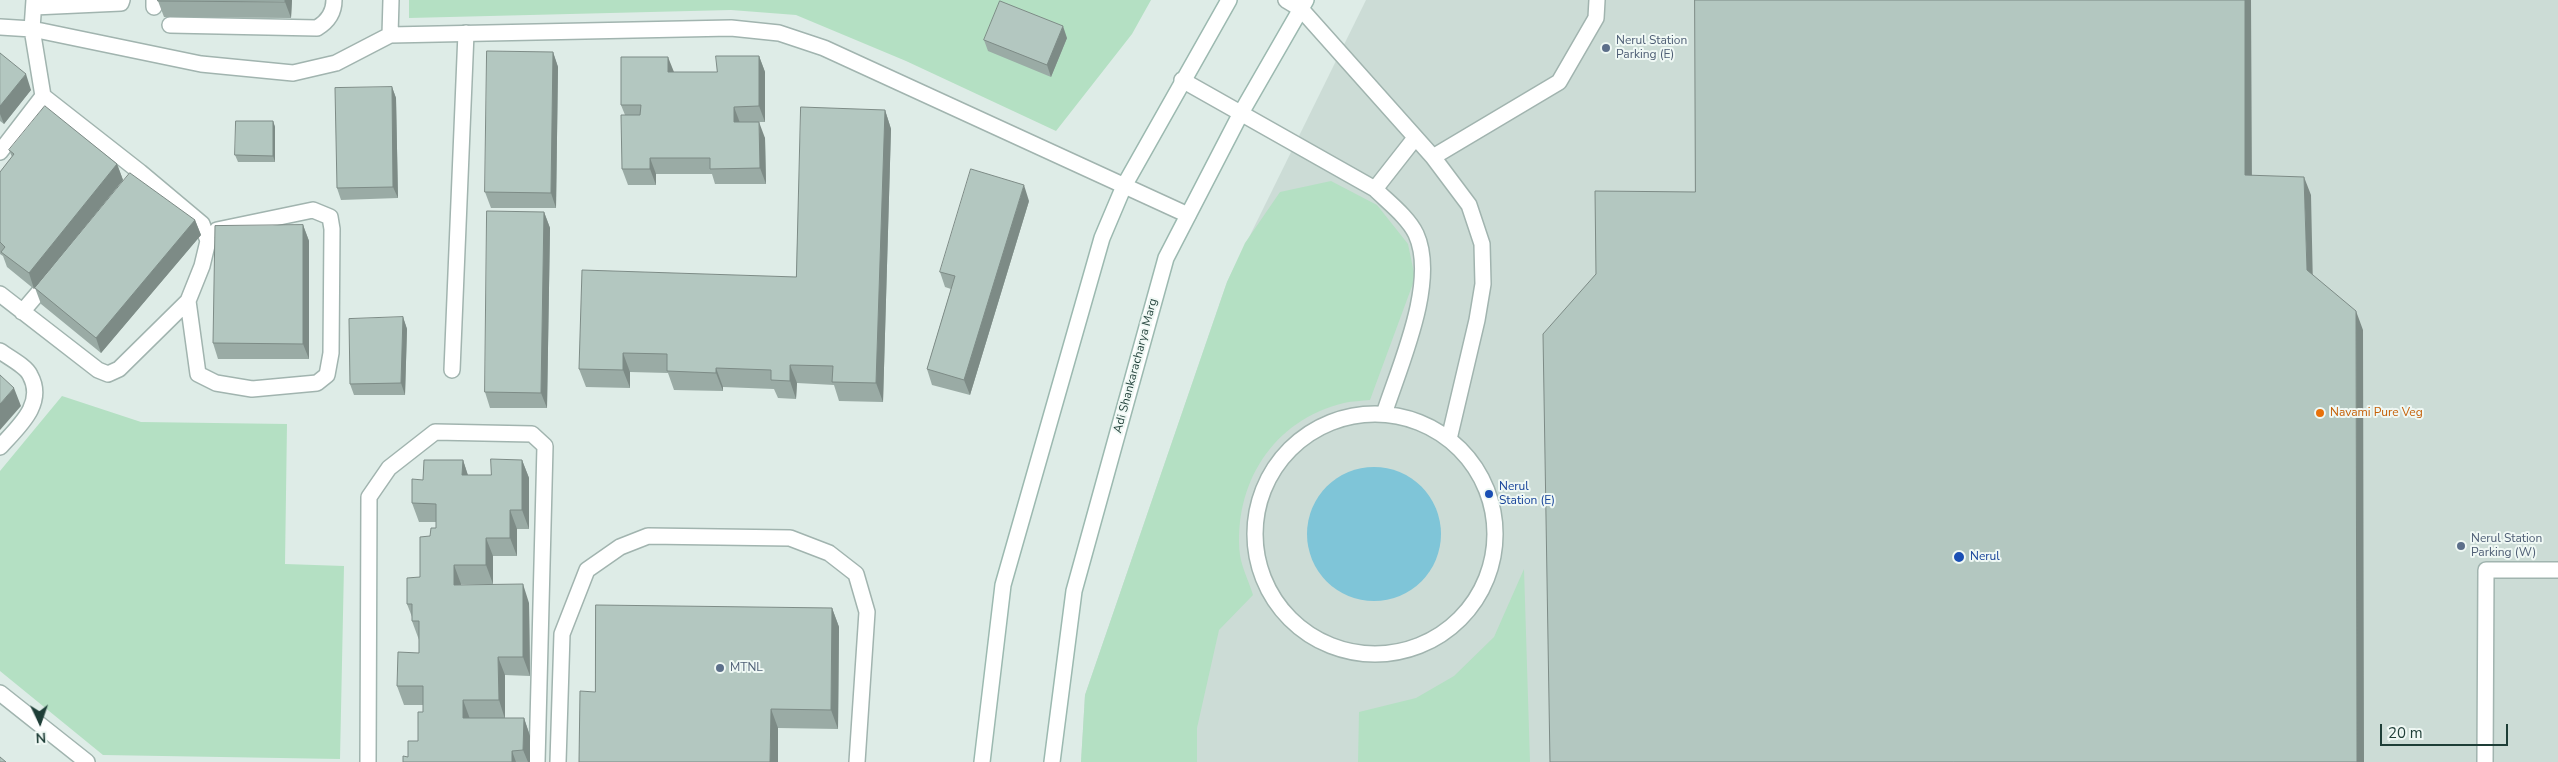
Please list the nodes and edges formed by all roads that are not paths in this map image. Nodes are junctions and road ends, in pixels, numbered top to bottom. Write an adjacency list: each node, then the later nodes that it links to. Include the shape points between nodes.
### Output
1 (122, 0): 7 (street, via 121,4 107,5)
2 (334, 0): 9 (street, via 326,22 317,28)
3 (390, 0): 13 (street)
4 (1229, 0): 14 (street)
5 (1286, 0): 8 (street)
6 (1597, 0): 19 (street, via 1596,18 1559,82)
7 (34, 4): 11 (street)
8 (1303, 4): 16 (street, Adi Shankaracharya Marg); 17 (street)
9 (170, 25)
10 (0, 27): 11 (street)
11 (32, 28): 13 (street, via 201,64 293,73 336,63); 15 (street)
12 (466, 33): 13 (street); 22 (street, via 731,28 779,33 824,48); 31 (street)
13 (390, 35)
14 (1182, 80): 16 (street); 22 (street)
15 (43, 96): 18 (street); 20 (street)
16 (1241, 112): 23 (street); 24 (street, Adi Shankaracharya Marg)
17 (1415, 138): 19 (street); 23 (street)
18 (0, 152)
19 (1433, 157): 33 (street, via 1469,205 1482,244 1483,284 1477,320)
20 (140, 172): 21 (street); 25 (street, via 202,224)
21 (128, 186)
22 (1124, 186): 24 (street); 42 (street, via 1102,238 1003,585)
23 (1374, 189): 32 (street, via 1416,233 1422,254 1423,280 1418,309)
24 (1188, 215): 43 (street, Adi Shankaracharya Marg, via 1166,258 1074,591)
25 (205, 233): 28 (street, via 208,241 202,266); 28 (street, via 313,210 330,217 331,353 327,375 317,383 252,389 216,383 198,374)
26 (60, 268): 29 (street)
27 (0, 294): 29 (street)
28 (188, 301): 29 (street, via 119,369 108,374 98,370)
29 (22, 312)
30 (0, 351): 34 (street, via 30,373 36,395 28,415)
31 (452, 370)
32 (1384, 414): 33 (street, via 1418,422); 33 (street, via 1348,417 1313,430 1285,453 1265,483 1254,518 1255,554 1266,588 1287,618 1316,640 1350,652 1387,655 1422,645 1453,626 1477,599 1492,566 1496,530 1489,494 1473,464)
33 (1449, 439)
34 (0, 447)
35 (2558, 570): 44 (street, via 2486,570)
36 (0, 693): 37 (street)
37 (87, 762)
38 (368, 762): 39 (street, via 369,496 389,468 435,432 532,434 545,446)
39 (537, 762)
40 (558, 762): 41 (street, via 562,634 587,570 620,547 648,536 657,536 790,538 829,554 856,574 867,612)
41 (857, 762)
42 (982, 762)
43 (1052, 762)
44 (2485, 762)

